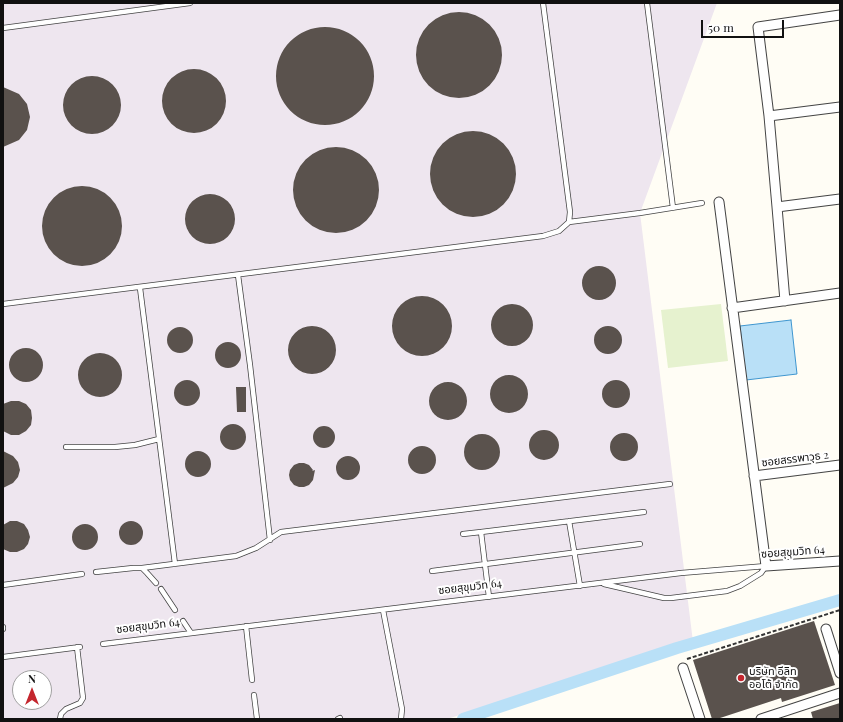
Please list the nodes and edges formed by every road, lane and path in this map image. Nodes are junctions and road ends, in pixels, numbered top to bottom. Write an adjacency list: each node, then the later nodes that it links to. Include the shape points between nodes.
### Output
1 (190, 3): 5 (lane)
2 (543, 3): 13 (lane, via 570,212)
3 (647, 3): 12 (lane)
4 (840, 15): 7 (street, via 758,27)
5 (3, 28)
6 (840, 107): 7 (street)
7 (769, 116): 11 (street)
8 (840, 199): 11 (street)
9 (719, 202): 19 (street)
10 (702, 203): 12 (lane)
11 (777, 207): 17 (street)
12 (673, 208): 13 (lane)
13 (569, 222): 14 (lane, via 559,231 543,236)
14 (238, 275): 15 (lane); 29 (lane)
15 (140, 288): 18 (lane); 20 (lane)
16 (840, 293): 17 (street)
17 (785, 301): 19 (street)
18 (3, 304)
19 (732, 308): 23 (street)
20 (159, 439): 21 (lane, via 115,447); 33 (lane)
21 (66, 447)
22 (840, 465): 23 (street, ซอยสรรพาวุธ 2)
23 (754, 476): 35 (street)
24 (670, 484): 29 (lane, via 281,532)
25 (644, 512): 26 (lane)
26 (569, 521): 27 (lane); 31 (lane)
27 (481, 532): 28 (lane); 34 (lane)
28 (463, 534)
29 (270, 540): 33 (lane, via 236,556)
30 (640, 544): 31 (lane)
31 (574, 552): 34 (lane); 43 (lane)
32 (840, 561): 35 (street, ซอยสุขุมวิท 64)
33 (175, 564): 36 (lane)
34 (485, 564): 37 (lane); 45 (lane)
35 (766, 566): 41 (lane, ซอยสุขุมวิท 64); 41 (lane, via 761,573 740,586 671,598)
36 (142, 568): 38 (lane); 40 (lane)
37 (432, 571)
38 (96, 572)
39 (82, 574): 42 (lane)
40 (156, 583)
41 (600, 583): 43 (lane, ซอยสุขุมวิท 64)
42 (3, 585)
43 (580, 586): 45 (lane, ซอยสุขุมวิท 64)
44 (161, 589): 46 (lane)
45 (489, 597): 47 (lane, ซอยสุขุมวิท 64)
46 (175, 610)
47 (383, 610): 50 (lane, ซอยสุขุมวิท 64); 62 (lane, via 402,709)
48 (840, 610): 55 (path, via 681,661)
49 (183, 621): 52 (lane)
50 (246, 626): 52 (lane, ซอยสุขุมวิท 64); 57 (lane)
51 (826, 629): 56 (street)
52 (191, 633): 53 (lane, ซอยสุขุมวิท 64)
53 (103, 644)
54 (3, 657): 60 (lane, via 78,647 83,698 80,703 66,709)
55 (683, 668): 63 (street)
56 (840, 672)
57 (252, 680)
58 (840, 693): 64 (street)
59 (254, 695): 61 (lane)
60 (60, 719)
61 (256, 719)
62 (401, 719)
63 (700, 719)
64 (761, 719)

